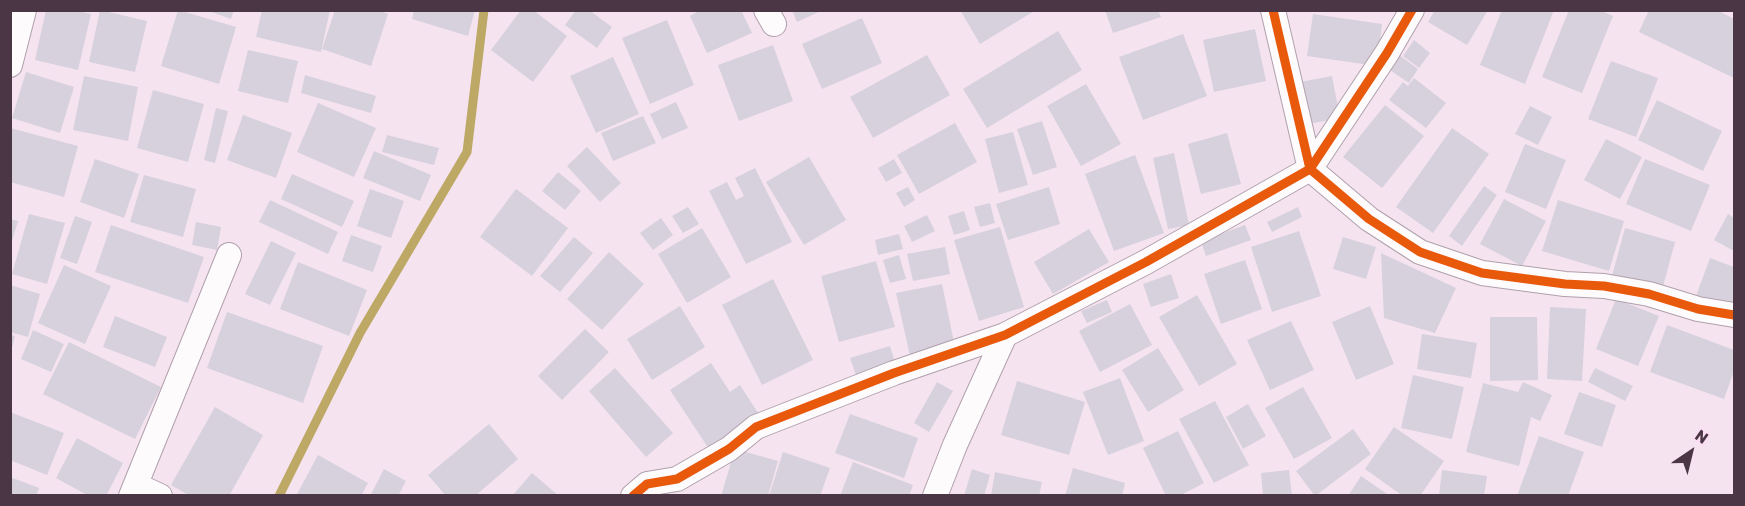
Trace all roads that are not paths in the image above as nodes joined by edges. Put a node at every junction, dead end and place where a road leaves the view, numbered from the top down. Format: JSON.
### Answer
{"nodes":[{"id":1,"x":24,"y":10,"type":"edge"},
{"id":2,"x":1273,"y":10,"type":"edge"},
{"id":3,"x":1412,"y":10,"type":"edge"},
{"id":4,"x":10,"y":65,"type":"edge"},
{"id":5,"x":1311,"y":169,"type":"junction"},
{"id":6,"x":229,"y":255,"type":"dead end"},
{"id":7,"x":1734,"y":315,"type":"edge"},
{"id":8,"x":1005,"y":335,"type":"junction"},
{"id":9,"x":134,"y":490,"type":"edge"},
{"id":10,"x":160,"y":495,"type":"edge"},
{"id":11,"x":633,"y":495,"type":"edge"},
{"id":12,"x":935,"y":495,"type":"edge"}],
"edges":[{"from":1,"to":4,"type":"street"},
{"from":2,"to":5,"type":"street"},
{"from":3,"to":5,"type":"street"},
{"from":5,"to":7,"type":"street"},
{"from":5,"to":8,"type":"street"},
{"from":6,"to":9,"type":"street"},
{"from":8,"to":11,"type":"street"},
{"from":8,"to":12,"type":"street"},
{"from":9,"to":10,"type":"street"}]}
